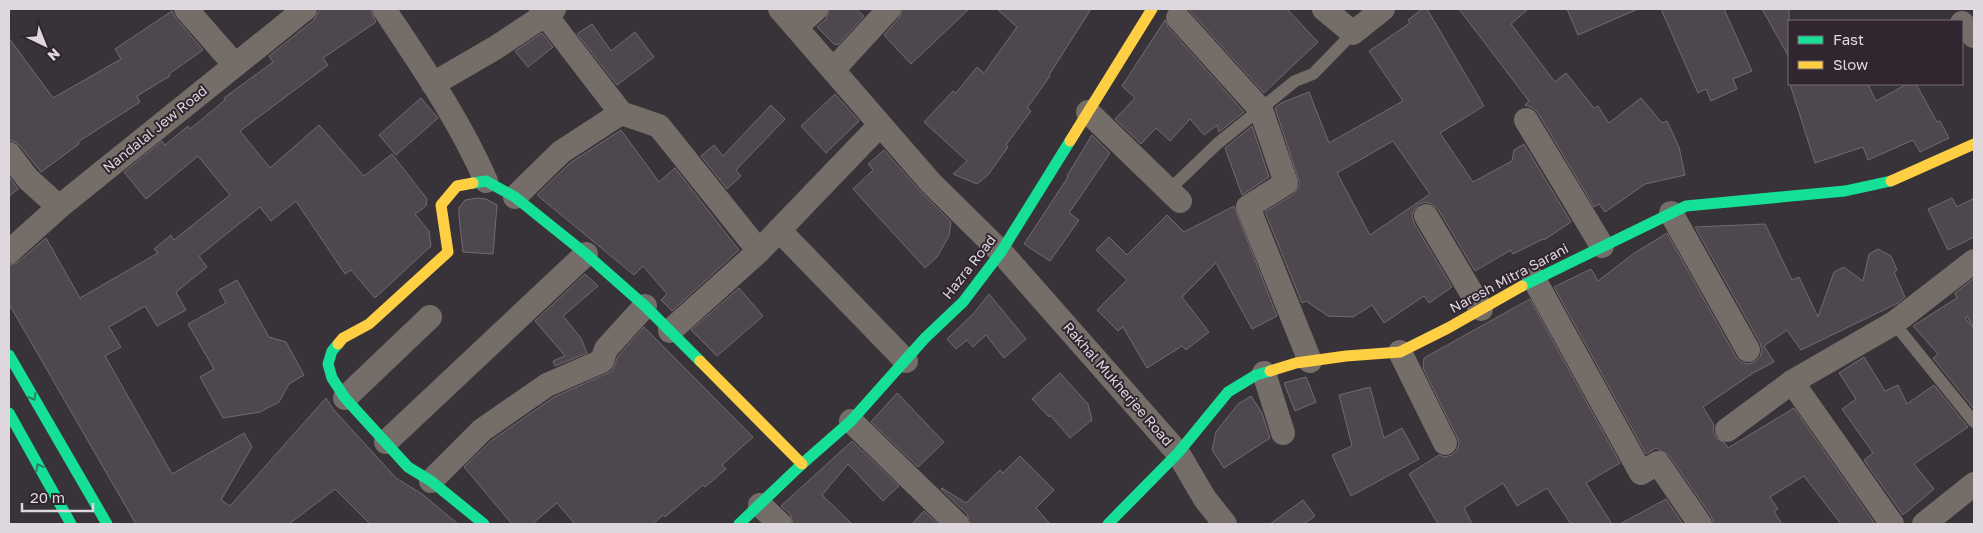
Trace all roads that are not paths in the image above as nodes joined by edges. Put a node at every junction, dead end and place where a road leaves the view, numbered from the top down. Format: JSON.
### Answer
{"nodes":[{"id":1,"x":186,"y":9,"type":"edge"},
{"id":2,"x":305,"y":9,"type":"edge"},
{"id":3,"x":384,"y":9,"type":"edge"},
{"id":4,"x":780,"y":9,"type":"edge"},
{"id":5,"x":816,"y":9,"type":"edge"},
{"id":6,"x":889,"y":9,"type":"edge"},
{"id":7,"x":1152,"y":9,"type":"edge"},
{"id":8,"x":1324,"y":9,"type":"edge"},
{"id":9,"x":1383,"y":9,"type":"edge"},
{"id":10,"x":1948,"y":9,"type":"edge"},
{"id":11,"x":547,"y":11,"type":"edge"},
{"id":12,"x":1178,"y":18,"type":"dead end"},
{"id":13,"x":1959,"y":20,"type":"edge"},
{"id":14,"x":1963,"y":24,"type":"edge"},
{"id":15,"x":796,"y":27,"type":"junction"},
{"id":16,"x":1353,"y":33,"type":"junction"},
{"id":17,"x":1974,"y":36,"type":"edge"},
{"id":18,"x":235,"y":65,"type":"junction"},
{"id":19,"x":833,"y":70,"type":"junction"},
{"id":20,"x":433,"y":84,"type":"junction"},
{"id":21,"x":1261,"y":110,"type":"junction"},
{"id":22,"x":1088,"y":112,"type":"junction"},
{"id":23,"x":621,"y":113,"type":"junction"},
{"id":24,"x":1526,"y":120,"type":"dead end"},
{"id":25,"x":880,"y":125,"type":"junction"},
{"id":26,"x":1974,"y":144,"type":"edge"},
{"id":27,"x":9,"y":154,"type":"edge"},
{"id":28,"x":486,"y":180,"type":"junction"},
{"id":29,"x":1174,"y":195,"type":"joint"},
{"id":30,"x":515,"y":197,"type":"junction"},
{"id":31,"x":59,"y":207,"type":"junction"},
{"id":32,"x":1671,"y":213,"type":"junction"},
{"id":33,"x":1426,"y":216,"type":"dead end"},
{"id":34,"x":779,"y":230,"type":"junction"},
{"id":35,"x":1602,"y":246,"type":"junction"},
{"id":36,"x":759,"y":251,"type":"junction"},
{"id":37,"x":9,"y":252,"type":"edge"},
{"id":38,"x":1001,"y":252,"type":"junction"},
{"id":39,"x":586,"y":254,"type":"junction"},
{"id":40,"x":1974,"y":260,"type":"edge"},
{"id":41,"x":1534,"y":279,"type":"junction"},
{"id":42,"x":645,"y":306,"type":"junction"},
{"id":43,"x":1481,"y":309,"type":"junction"},
{"id":44,"x":430,"y":317,"type":"dead end"},
{"id":45,"x":1894,"y":323,"type":"junction"},
{"id":46,"x":670,"y":331,"type":"junction"},
{"id":47,"x":1748,"y":350,"type":"dead end"},
{"id":48,"x":1400,"y":352,"type":"junction"},
{"id":49,"x":9,"y":355,"type":"edge"},
{"id":50,"x":906,"y":361,"type":"junction"},
{"id":51,"x":1310,"y":361,"type":"junction"},
{"id":52,"x":1264,"y":373,"type":"junction"},
{"id":53,"x":1792,"y":382,"type":"junction"},
{"id":54,"x":345,"y":398,"type":"junction"},
{"id":55,"x":9,"y":413,"type":"edge"},
{"id":56,"x":852,"y":421,"type":"junction"},
{"id":57,"x":1974,"y":422,"type":"edge"},
{"id":58,"x":1727,"y":430,"type":"dead end"},
{"id":59,"x":1283,"y":433,"type":"dead end"},
{"id":60,"x":386,"y":442,"type":"junction"},
{"id":61,"x":1445,"y":443,"type":"dead end"},
{"id":62,"x":1178,"y":454,"type":"junction"},
{"id":63,"x":802,"y":464,"type":"junction"},
{"id":64,"x":431,"y":481,"type":"junction"},
{"id":65,"x":1974,"y":484,"type":"edge"},
{"id":66,"x":760,"y":505,"type":"junction"},
{"id":67,"x":71,"y":524,"type":"edge"},
{"id":68,"x":107,"y":524,"type":"edge"},
{"id":69,"x":484,"y":524,"type":"edge"},
{"id":70,"x":739,"y":524,"type":"edge"},
{"id":71,"x":780,"y":524,"type":"edge"},
{"id":72,"x":958,"y":524,"type":"edge"},
{"id":73,"x":1108,"y":524,"type":"edge"},
{"id":74,"x":1225,"y":524,"type":"edge"},
{"id":75,"x":1700,"y":524,"type":"edge"},
{"id":76,"x":1892,"y":524,"type":"edge"},
{"id":77,"x":1924,"y":524,"type":"edge"}],
"edges":[{"from":1,"to":18,"type":"street"},
{"from":2,"to":18,"type":"street","name":"Nandalal Jew Road"},
{"from":3,"to":20,"type":"street"},
{"from":4,"to":15,"type":"street","name":"Rakhal Mukherjee Road"},
{"from":5,"to":15,"type":"street"},
{"from":6,"to":19,"type":"street"},
{"from":7,"to":22,"type":"street","name":"Hazra Road"},
{"from":8,"to":16,"type":"street"},
{"from":9,"to":16,"type":"street"},
{"from":10,"to":13,"type":"street"},
{"from":11,"to":20,"type":"street"},
{"from":11,"to":23,"type":"street"},
{"from":12,"to":21,"type":"street"},
{"from":14,"to":17,"type":"street"},
{"from":15,"to":19,"type":"street","name":"Rakhal Mukherjee Road"},
{"from":16,"to":21,"type":"lane"},
{"from":18,"to":31,"type":"street","name":"Nandalal Jew Road"},
{"from":19,"to":25,"type":"street","name":"Rakhal Mukherjee Road"},
{"from":20,"to":28,"type":"street"},
{"from":21,"to":29,"type":"lane"},
{"from":21,"to":51,"type":"street"},
{"from":22,"to":29,"type":"street"},
{"from":22,"to":38,"type":"street","name":"Hazra Road"},
{"from":23,"to":30,"type":"street"},
{"from":23,"to":36,"type":"street"},
{"from":24,"to":35,"type":"street"},
{"from":25,"to":34,"type":"street"},
{"from":25,"to":38,"type":"street","name":"Rakhal Mukherjee Road"},
{"from":26,"to":32,"type":"street","name":"Naresh Mitra Sarani"},
{"from":27,"to":31,"type":"street"},
{"from":28,"to":30,"type":"street"},
{"from":28,"to":54,"type":"street"},
{"from":30,"to":39,"type":"street"},
{"from":31,"to":37,"type":"street","name":"Nandalal Jew Road"},
{"from":32,"to":35,"type":"street","name":"Naresh Mitra Sarani"},
{"from":32,"to":47,"type":"street"},
{"from":33,"to":43,"type":"street"},
{"from":34,"to":36,"type":"street"},
{"from":34,"to":50,"type":"street"},
{"from":35,"to":41,"type":"street","name":"Naresh Mitra Sarani"},
{"from":36,"to":46,"type":"street"},
{"from":38,"to":50,"type":"street","name":"Hazra Road"},
{"from":38,"to":62,"type":"street","name":"Rakhal Mukherjee Road"},
{"from":39,"to":42,"type":"street"},
{"from":39,"to":60,"type":"street"},
{"from":40,"to":45,"type":"street"},
{"from":41,"to":43,"type":"street","name":"Naresh Mitra Sarani"},
{"from":41,"to":75,"type":"street"},
{"from":42,"to":46,"type":"street"},
{"from":42,"to":64,"type":"street"},
{"from":43,"to":48,"type":"street","name":"Naresh Mitra Sarani"},
{"from":44,"to":54,"type":"street"},
{"from":45,"to":53,"type":"street"},
{"from":45,"to":57,"type":"lane"},
{"from":46,"to":63,"type":"street"},
{"from":48,"to":51,"type":"street","name":"Naresh Mitra Sarani"},
{"from":48,"to":61,"type":"street"},
{"from":49,"to":68,"type":"street","one_way":true},
{"from":50,"to":56,"type":"street","name":"Hazra Road"},
{"from":51,"to":52,"type":"street","name":"Naresh Mitra Sarani"},
{"from":52,"to":59,"type":"street"},
{"from":52,"to":62,"type":"street","name":"Naresh Mitra Sarani"},
{"from":53,"to":58,"type":"street"},
{"from":53,"to":76,"type":"street"},
{"from":54,"to":60,"type":"street"},
{"from":67,"to":55,"type":"street","one_way":true},
{"from":56,"to":63,"type":"street","name":"Hazra Road"},
{"from":56,"to":72,"type":"street"},
{"from":60,"to":64,"type":"street"},
{"from":62,"to":73,"type":"street","name":"Naresh Mitra Sarani"},
{"from":62,"to":74,"type":"street","name":"Rakhal Mukherjee Road"},
{"from":63,"to":66,"type":"street","name":"Hazra Road"},
{"from":64,"to":69,"type":"street"},
{"from":65,"to":77,"type":"street"},
{"from":66,"to":70,"type":"street","name":"Hazra Road"},
{"from":66,"to":71,"type":"street"}]}
